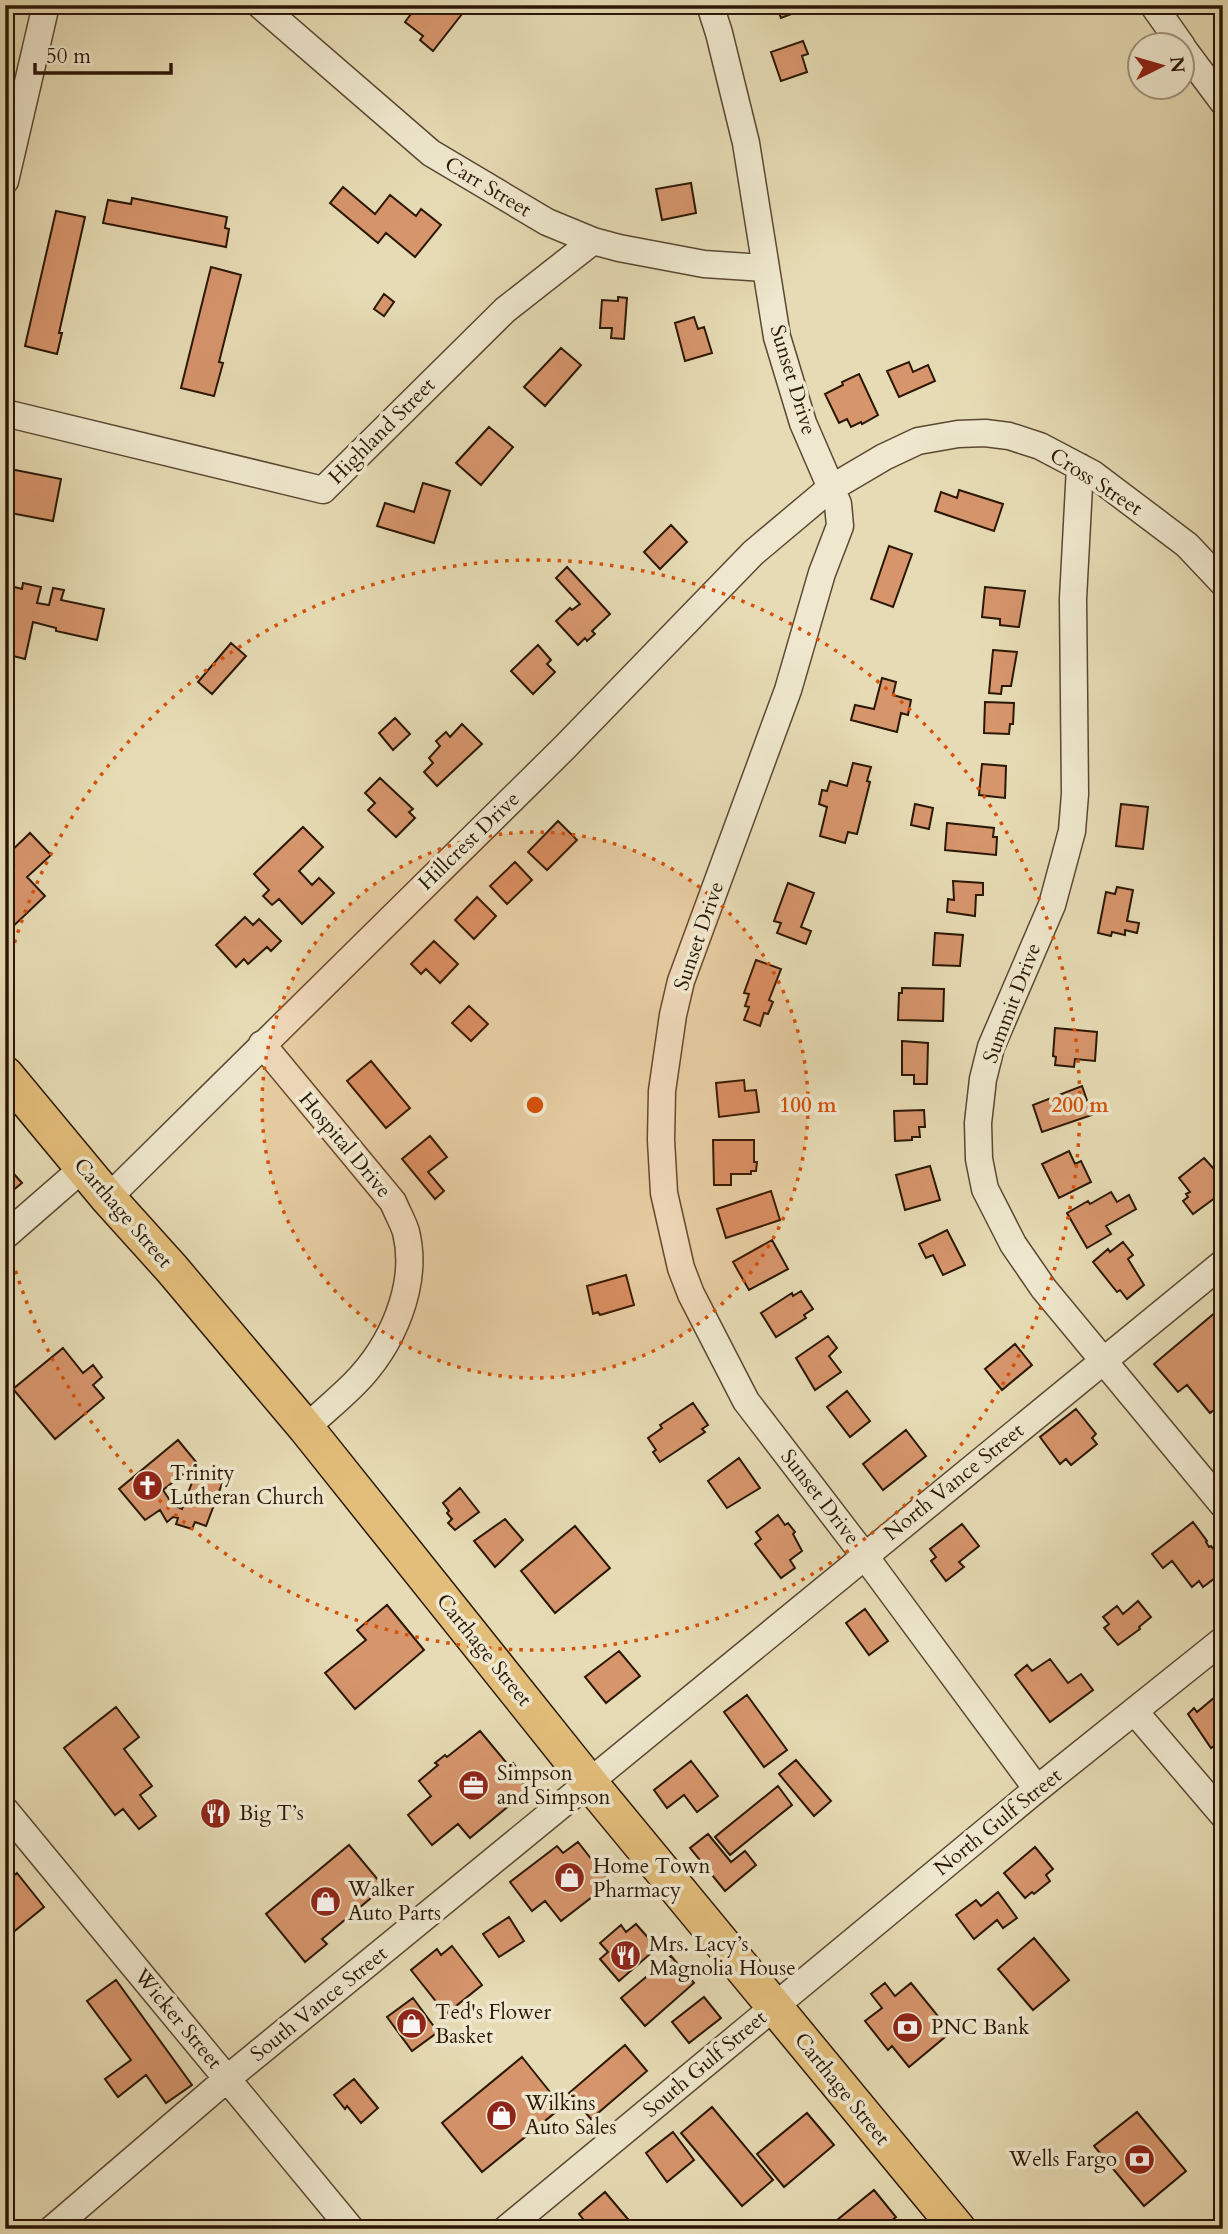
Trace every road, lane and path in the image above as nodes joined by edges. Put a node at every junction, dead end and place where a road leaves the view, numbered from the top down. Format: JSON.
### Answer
{"nodes":[{"id":1,"x":46,"y":5,"type":"edge"},
{"id":2,"x":260,"y":5,"type":"edge"},
{"id":3,"x":710,"y":5,"type":"edge"},
{"id":4,"x":1153,"y":5,"type":"edge"},
{"id":5,"x":1172,"y":32,"type":"edge"},
{"id":6,"x":1196,"y":65,"type":"edge"},
{"id":7,"x":16,"y":83,"type":"edge"},
{"id":8,"x":1223,"y":102,"type":"edge"},
{"id":9,"x":5,"y":181,"type":"edge"},
{"id":10,"x":593,"y":241,"type":"junction"},
{"id":11,"x":765,"y":268,"type":"junction"},
{"id":12,"x":5,"y":413,"type":"edge"},
{"id":13,"x":1080,"y":467,"type":"junction"},
{"id":14,"x":832,"y":487,"type":"junction"},
{"id":15,"x":1223,"y":583,"type":"edge"},
{"id":16,"x":262,"y":1044,"type":"junction"},
{"id":17,"x":5,"y":1074,"type":"edge"},
{"id":18,"x":83,"y":1168,"type":"junction"},
{"id":19,"x":108,"y":1198,"type":"junction"},
{"id":20,"x":5,"y":1236,"type":"edge"},
{"id":21,"x":1223,"y":1263,"type":"edge"},
{"id":22,"x":1102,"y":1361,"type":"junction"},
{"id":23,"x":306,"y":1428,"type":"junction"},
{"id":24,"x":1223,"y":1505,"type":"edge"},
{"id":25,"x":864,"y":1555,"type":"junction"},
{"id":26,"x":1223,"y":1640,"type":"edge"},
{"id":27,"x":1135,"y":1712,"type":"junction"},
{"id":28,"x":589,"y":1782,"type":"junction"},
{"id":29,"x":1037,"y":1789,"type":"junction"},
{"id":30,"x":5,"y":1810,"type":"edge"},
{"id":31,"x":1223,"y":1815,"type":"edge"},
{"id":32,"x":774,"y":2006,"type":"junction"},
{"id":33,"x":228,"y":2078,"type":"junction"},
{"id":34,"x":52,"y":2229,"type":"edge"},
{"id":35,"x":351,"y":2229,"type":"edge"},
{"id":36,"x":506,"y":2229,"type":"edge"},
{"id":37,"x":958,"y":2229,"type":"edge"}],
"edges":[{"from":1,"to":7,"type":"street"},
{"from":2,"to":10,"type":"street","name":"Carr Street"},
{"from":3,"to":11,"type":"street","name":"Sunset Drive"},
{"from":4,"to":5,"type":"street"},
{"from":6,"to":8,"type":"street"},
{"from":7,"to":9,"type":"street"},
{"from":10,"to":11,"type":"street","name":"Carr Street"},
{"from":10,"to":12,"type":"street","name":"Highland Street"},
{"from":11,"to":14,"type":"street","name":"Sunset Drive"},
{"from":13,"to":14,"type":"street","name":"Cross Street"},
{"from":13,"to":15,"type":"street","name":"Cross Street"},
{"from":13,"to":22,"type":"street","name":"Summit Drive"},
{"from":14,"to":16,"type":"street","name":"Hillcrest Drive"},
{"from":14,"to":25,"type":"street","name":"Sunset Drive"},
{"from":16,"to":19,"type":"street","name":"Hillcrest Drive"},
{"from":16,"to":23,"type":"street","name":"Hospital Drive"},
{"from":17,"to":18,"type":"main road","name":"Carthage Street"},
{"from":18,"to":19,"type":"main road","name":"Carthage Street"},
{"from":18,"to":20,"type":"street"},
{"from":19,"to":23,"type":"main road","name":"Carthage Street"},
{"from":21,"to":22,"type":"street","name":"North Vance Street"},
{"from":22,"to":24,"type":"street","name":"Summit Drive"},
{"from":22,"to":25,"type":"street","name":"North Vance Street"},
{"from":23,"to":28,"type":"main road","name":"Carthage Street"},
{"from":25,"to":28,"type":"street","name":"North Vance Street"},
{"from":25,"to":29,"type":"street","name":"Sunset Drive"},
{"from":26,"to":27,"type":"street","name":"North Gulf Street"},
{"from":27,"to":29,"type":"street","name":"North Gulf Street"},
{"from":27,"to":31,"type":"street"},
{"from":28,"to":32,"type":"main road","name":"Carthage Street"},
{"from":28,"to":33,"type":"street","name":"South Vance Street"},
{"from":29,"to":32,"type":"street","name":"North Gulf Street"},
{"from":30,"to":33,"type":"street","name":"Wicker Street"},
{"from":32,"to":36,"type":"street","name":"South Gulf Street"},
{"from":32,"to":37,"type":"main road","name":"Carthage Street"},
{"from":33,"to":34,"type":"street","name":"South Vance Street"},
{"from":33,"to":35,"type":"street","name":"Wicker Street"}]}
